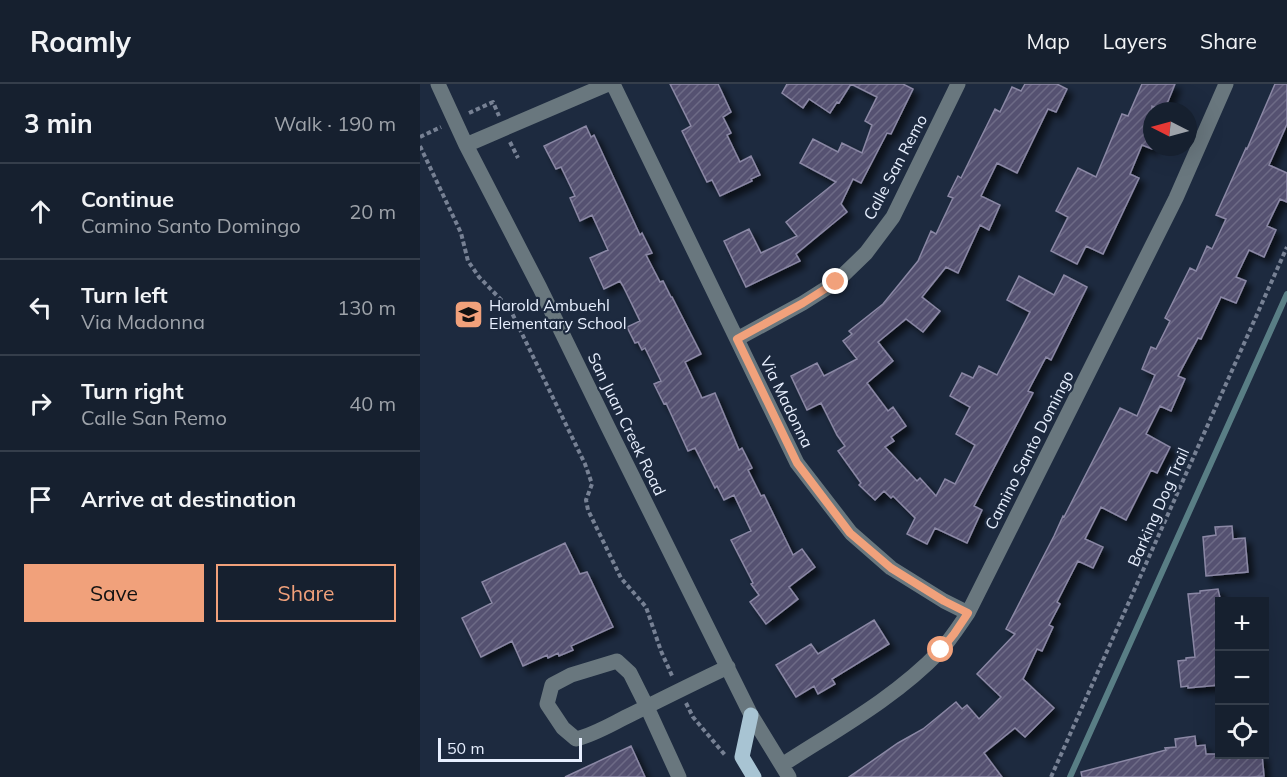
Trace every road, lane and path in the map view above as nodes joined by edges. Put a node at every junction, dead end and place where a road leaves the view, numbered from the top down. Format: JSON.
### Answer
{"nodes":[{"id":1,"x":438,"y":84,"type":"edge"},
{"id":2,"x":608,"y":84,"type":"edge"},
{"id":3,"x":613,"y":84,"type":"edge"},
{"id":4,"x":958,"y":84,"type":"edge"},
{"id":5,"x":1226,"y":84,"type":"edge"},
{"id":6,"x":466,"y":145,"type":"junction"},
{"id":7,"x":420,"y":146,"type":"edge"},
{"id":8,"x":1287,"y":247,"type":"edge"},
{"id":9,"x":737,"y":339,"type":"junction"},
{"id":10,"x":968,"y":613,"type":"junction"},
{"id":11,"x":728,"y":666,"type":"junction"},
{"id":12,"x":674,"y":680,"type":"dead end"},
{"id":13,"x":684,"y":699,"type":"dead end"},
{"id":14,"x":647,"y":707,"type":"junction"},
{"id":15,"x":751,"y":715,"type":"junction"},
{"id":16,"x":730,"y":760,"type":"dead end"},
{"id":17,"x":785,"y":771,"type":"edge"},
{"id":18,"x":678,"y":777,"type":"edge"},
{"id":19,"x":754,"y":777,"type":"edge"},
{"id":20,"x":1051,"y":777,"type":"edge"}],
"edges":[{"from":1,"to":6,"type":"street","name":"San Juan Creek Road"},
{"from":2,"to":6,"type":"street"},
{"from":3,"to":9,"type":"street","name":"Via Madonna"},
{"from":4,"to":9,"type":"street","name":"Calle San Remo"},
{"from":5,"to":10,"type":"street","name":"Camino Santo Domingo"},
{"from":6,"to":11,"type":"street","name":"San Juan Creek Road"},
{"from":7,"to":12,"type":"path"},
{"from":8,"to":20,"type":"path","name":"Barking Dog Trail"},
{"from":9,"to":10,"type":"street","name":"Via Madonna"},
{"from":10,"to":17,"type":"street","name":"Camino Santo Domingo"},
{"from":11,"to":14,"type":"street"},
{"from":11,"to":15,"type":"street","name":"San Juan Creek Road"},
{"from":13,"to":16,"type":"path"},
{"from":14,"to":14,"type":"street"},
{"from":14,"to":18,"type":"street"},
{"from":15,"to":17,"type":"street","name":"San Juan Creek Road"},
{"from":15,"to":19,"type":"main road"}]}
